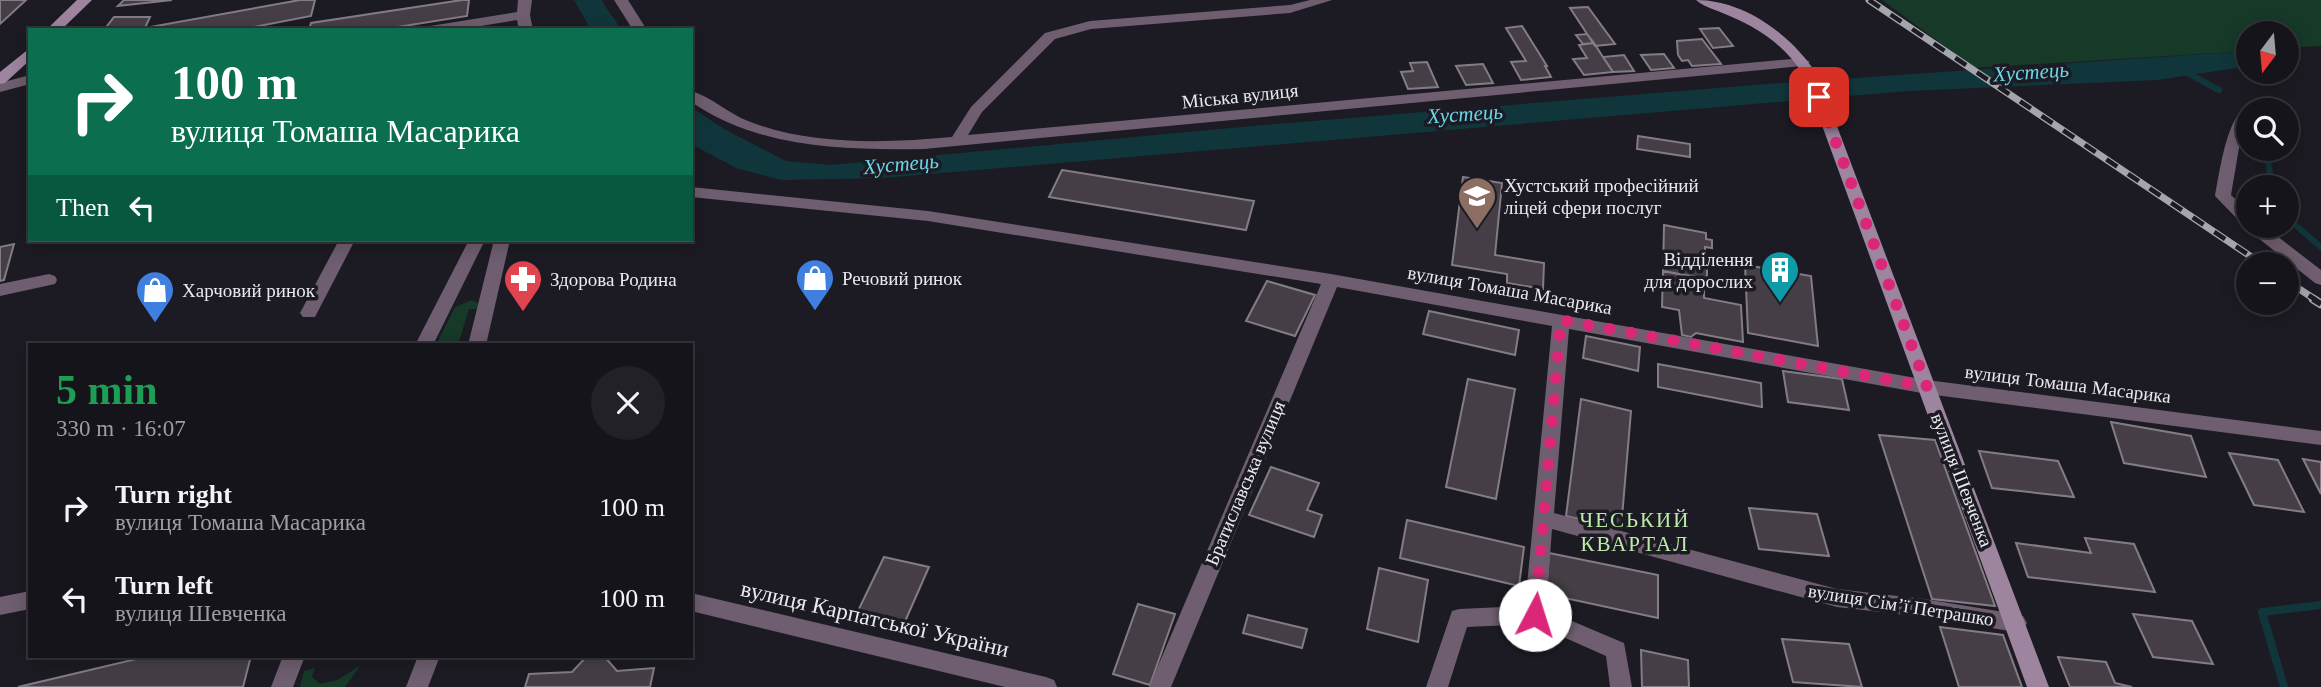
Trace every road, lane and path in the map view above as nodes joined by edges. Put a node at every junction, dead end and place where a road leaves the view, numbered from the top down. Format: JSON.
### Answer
{"nodes":[{"id":1,"x":85,"y":0,"type":"edge"},
{"id":2,"x":525,"y":0,"type":"edge"},
{"id":3,"x":621,"y":0,"type":"edge"},
{"id":4,"x":1325,"y":0,"type":"edge"},
{"id":5,"x":1703,"y":0,"type":"edge"},
{"id":6,"x":525,"y":23,"type":"edge"},
{"id":7,"x":55,"y":28,"type":"edge"},
{"id":8,"x":457,"y":28,"type":"edge"},
{"id":9,"x":639,"y":28,"type":"edge"},
{"id":10,"x":28,"y":54,"type":"edge"},
{"id":11,"x":1802,"y":62,"type":"junction"},
{"id":12,"x":0,"y":80,"type":"edge"},
{"id":13,"x":28,"y":80,"type":"edge"},
{"id":14,"x":0,"y":88,"type":"edge"},
{"id":15,"x":693,"y":96,"type":"edge"},
{"id":16,"x":2236,"y":136,"type":"edge"},
{"id":17,"x":957,"y":141,"type":"junction"},
{"id":18,"x":693,"y":192,"type":"edge"},
{"id":19,"x":2236,"y":208,"type":"edge"},
{"id":20,"x":2266,"y":238,"type":"edge"},
{"id":21,"x":346,"y":242,"type":"edge"},
{"id":22,"x":476,"y":242,"type":"edge"},
{"id":23,"x":502,"y":242,"type":"edge"},
{"id":24,"x":48,"y":279,"type":"dead end"},
{"id":25,"x":2321,"y":279,"type":"edge"},
{"id":26,"x":1331,"y":280,"type":"junction"},
{"id":27,"x":0,"y":289,"type":"edge"},
{"id":28,"x":309,"y":313,"type":"dead end"},
{"id":29,"x":1561,"y":320,"type":"junction"},
{"id":30,"x":425,"y":343,"type":"edge"},
{"id":31,"x":477,"y":343,"type":"edge"},
{"id":32,"x":1927,"y":387,"type":"junction"},
{"id":33,"x":2321,"y":438,"type":"edge"},
{"id":34,"x":1544,"y":519,"type":"junction"},
{"id":35,"x":28,"y":600,"type":"edge"},
{"id":36,"x":693,"y":602,"type":"edge"},
{"id":37,"x":0,"y":606,"type":"edge"},
{"id":38,"x":1535,"y":615,"type":"junction"},
{"id":39,"x":2016,"y":624,"type":"junction"},
{"id":40,"x":293,"y":658,"type":"edge"},
{"id":41,"x":428,"y":658,"type":"edge"},
{"id":42,"x":282,"y":687,"type":"edge"},
{"id":43,"x":417,"y":687,"type":"edge"},
{"id":44,"x":1046,"y":687,"type":"edge"},
{"id":45,"x":1160,"y":687,"type":"edge"},
{"id":46,"x":1437,"y":687,"type":"edge"},
{"id":47,"x":1621,"y":687,"type":"edge"},
{"id":48,"x":2038,"y":687,"type":"edge"}],
"edges":[{"from":1,"to":7,"type":"main road"},
{"from":2,"to":6,"type":"street"},
{"from":3,"to":9,"type":"street"},
{"from":4,"to":17,"type":"street"},
{"from":5,"to":11,"type":"main road","name":"вулиця Шевченка"},
{"from":6,"to":8,"type":"street"},
{"from":10,"to":12,"type":"main road"},
{"from":11,"to":17,"type":"street","name":"Міська вулиця"},
{"from":11,"to":32,"type":"main road","name":"вулиця Шевченка"},
{"from":13,"to":14,"type":"street"},
{"from":15,"to":17,"type":"street","name":"Міська вулиця"},
{"from":16,"to":19,"type":"street"},
{"from":18,"to":26,"type":"street","name":"вулиця Томаша Масарика"},
{"from":20,"to":25,"type":"street"},
{"from":21,"to":28,"type":"street"},
{"from":22,"to":30,"type":"street"},
{"from":23,"to":31,"type":"street"},
{"from":24,"to":27,"type":"street"},
{"from":26,"to":29,"type":"street","name":"вулиця Томаша Масарика"},
{"from":26,"to":45,"type":"street","name":"Братиславська вулиця"},
{"from":29,"to":32,"type":"street","name":"вулиця Томаша Масарика"},
{"from":29,"to":34,"type":"street"},
{"from":32,"to":33,"type":"street","name":"вулиця Томаша Масарика"},
{"from":32,"to":39,"type":"main road","name":"вулиця Шевченка"},
{"from":34,"to":38,"type":"street"},
{"from":34,"to":39,"type":"street","name":"вулиця Сімʼї Петрашко"},
{"from":35,"to":37,"type":"street"},
{"from":36,"to":44,"type":"street","name":"вулиця Карпатської України"},
{"from":38,"to":46,"type":"street"},
{"from":38,"to":47,"type":"street"},
{"from":39,"to":48,"type":"main road","name":"вулиця Шевченка"},
{"from":40,"to":42,"type":"street"},
{"from":41,"to":43,"type":"street"}]}
